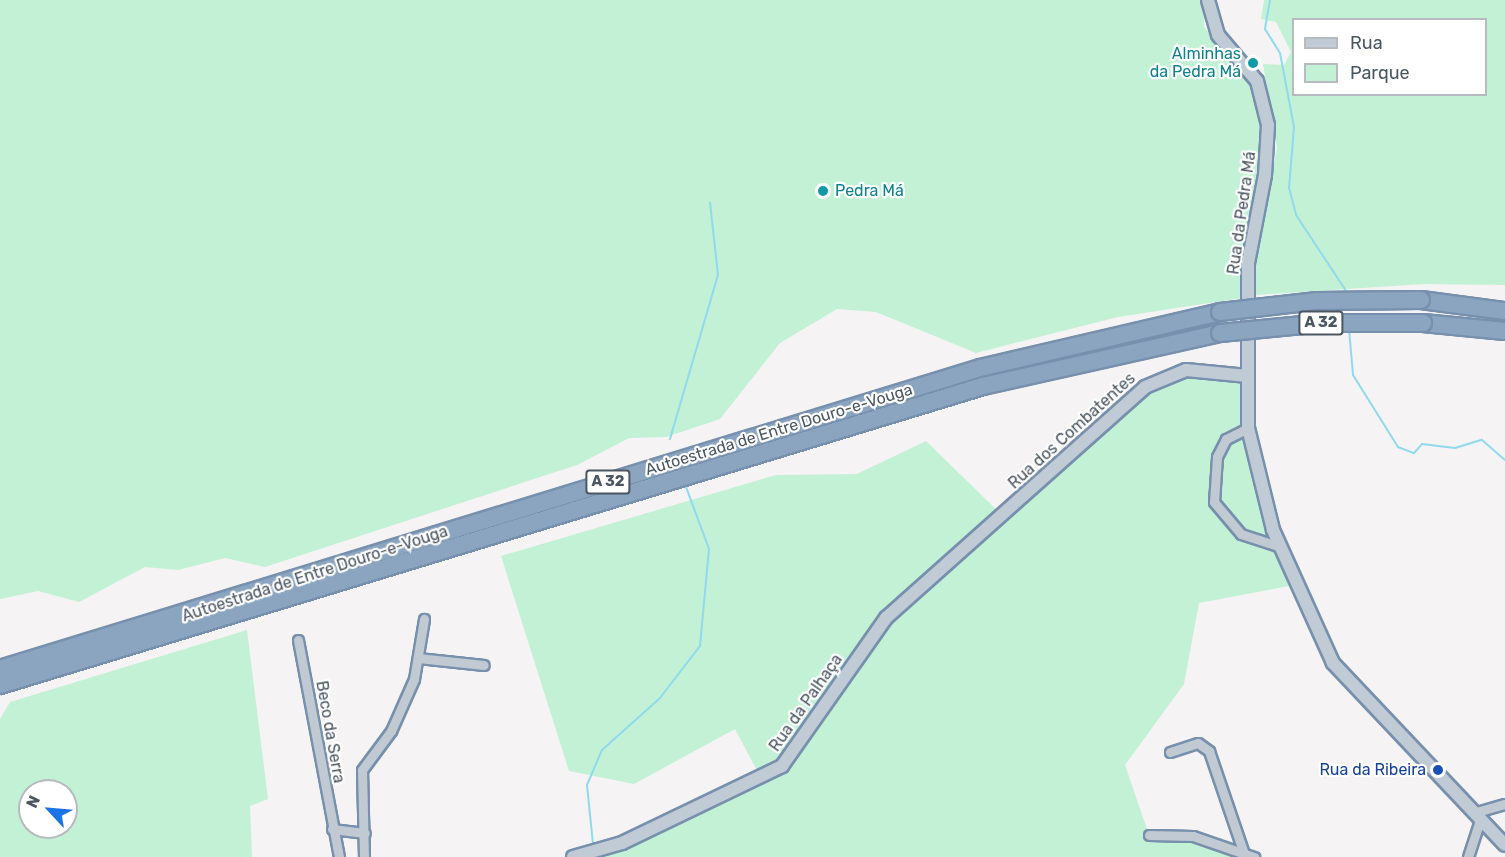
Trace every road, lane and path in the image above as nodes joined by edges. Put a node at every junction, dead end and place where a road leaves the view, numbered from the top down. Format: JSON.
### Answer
{"nodes":[{"id":1,"x":1208,"y":0,"type":"edge"},
{"id":2,"x":1505,"y":311,"type":"edge"},
{"id":3,"x":1505,"y":331,"type":"edge"},
{"id":4,"x":1248,"y":376,"type":"junction"},
{"id":5,"x":1248,"y":428,"type":"junction"},
{"id":6,"x":967,"y":547,"type":"joint"},
{"id":7,"x":1281,"y":547,"type":"junction"},
{"id":8,"x":424,"y":619,"type":"dead end"},
{"id":9,"x":298,"y":640,"type":"dead end"},
{"id":10,"x":418,"y":658,"type":"junction"},
{"id":11,"x":484,"y":665,"type":"dead end"},
{"id":12,"x":0,"y":669,"type":"edge"},
{"id":13,"x":0,"y":686,"type":"edge"},
{"id":14,"x":1170,"y":752,"type":"dead end"},
{"id":15,"x":1505,"y":804,"type":"edge"},
{"id":16,"x":1477,"y":817,"type":"junction"},
{"id":17,"x":332,"y":829,"type":"junction"},
{"id":18,"x":365,"y":833,"type":"junction"},
{"id":19,"x":1149,"y":835,"type":"dead end"},
{"id":20,"x":1505,"y":844,"type":"edge"},
{"id":21,"x":1243,"y":854,"type":"edge"},
{"id":22,"x":339,"y":857,"type":"edge"},
{"id":23,"x":364,"y":857,"type":"edge"},
{"id":24,"x":573,"y":857,"type":"edge"},
{"id":25,"x":1254,"y":857,"type":"edge"},
{"id":26,"x":1468,"y":857,"type":"edge"}],
"edges":[{"from":1,"to":4,"type":"main road","name":"Rua da Pedra Má"},
{"from":2,"to":12,"type":"highway","name":"Autoestrada de Entre Douro-e-Vouga","number":"A 32","bridge":true},
{"from":3,"to":13,"type":"highway","name":"Autoestrada de Entre Douro-e-Vouga","number":"A 32","bridge":true},
{"from":4,"to":5,"type":"main road"},
{"from":4,"to":6,"type":"main road","name":"Rua dos Combatentes"},
{"from":5,"to":7,"type":"main road"},
{"from":5,"to":7,"type":"street"},
{"from":6,"to":24,"type":"main road","name":"Rua da Palhaça"},
{"from":7,"to":16,"type":"main road"},
{"from":8,"to":10,"type":"street"},
{"from":9,"to":17,"type":"street","name":"Beco da Serra"},
{"from":10,"to":11,"type":"street"},
{"from":10,"to":18,"type":"street"},
{"from":14,"to":21,"type":"street"},
{"from":15,"to":16,"type":"street"},
{"from":16,"to":20,"type":"main road"},
{"from":16,"to":26,"type":"street"},
{"from":17,"to":18,"type":"street"},
{"from":17,"to":22,"type":"street","name":"Beco da Serra"},
{"from":18,"to":23,"type":"street"},
{"from":19,"to":21,"type":"street"},
{"from":21,"to":25,"type":"street"}]}
